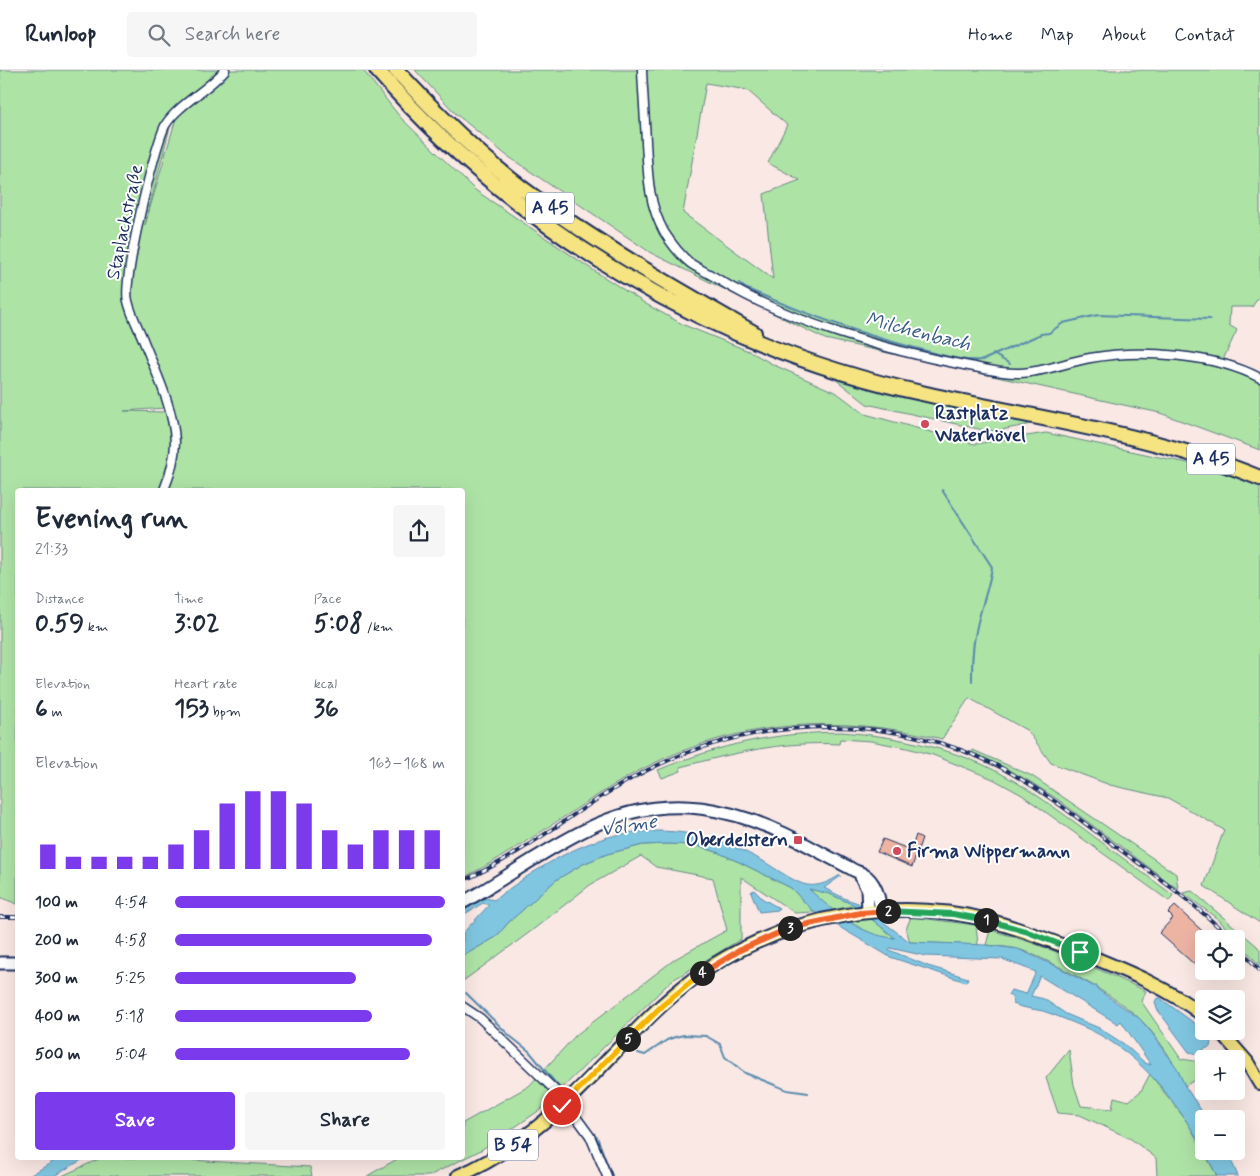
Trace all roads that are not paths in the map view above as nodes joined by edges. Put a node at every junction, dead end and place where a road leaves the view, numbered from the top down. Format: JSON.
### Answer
{"nodes":[{"id":1,"x":225,"y":70,"type":"edge"},
{"id":2,"x":377,"y":70,"type":"edge"},
{"id":3,"x":396,"y":70,"type":"edge"},
{"id":4,"x":642,"y":70,"type":"edge"},
{"id":5,"x":685,"y":300,"type":"junction"},
{"id":6,"x":707,"y":313,"type":"junction"},
{"id":7,"x":1260,"y":378,"type":"edge"},
{"id":8,"x":1260,"y":471,"type":"edge"},
{"id":9,"x":1260,"y":478,"type":"edge"},
{"id":10,"x":165,"y":488,"type":"edge"},
{"id":11,"x":465,"y":901,"type":"edge"},
{"id":12,"x":875,"y":911,"type":"junction"},
{"id":13,"x":0,"y":963,"type":"edge"},
{"id":14,"x":15,"y":963,"type":"edge"},
{"id":15,"x":465,"y":1008,"type":"edge"},
{"id":16,"x":1195,"y":1009,"type":"edge"},
{"id":17,"x":1228,"y":1040,"type":"edge"},
{"id":18,"x":1260,"y":1084,"type":"edge"},
{"id":19,"x":458,"y":1176,"type":"edge"},
{"id":20,"x":607,"y":1176,"type":"edge"}],
"edges":[{"from":1,"to":10,"type":"street","name":"Staplackstraße"},
{"from":2,"to":5,"type":"highway","number":"A 45"},
{"from":3,"to":5,"type":"highway","number":"A 45"},
{"from":4,"to":7,"type":"street"},
{"from":5,"to":6,"type":"highway","number":"A 45"},
{"from":6,"to":8,"type":"highway","number":"A 45"},
{"from":6,"to":9,"type":"highway","number":"A 45"},
{"from":11,"to":12,"type":"street"},
{"from":12,"to":16,"type":"main road","number":"B 54"},
{"from":12,"to":19,"type":"main road","number":"B 54"},
{"from":13,"to":14,"type":"street"},
{"from":15,"to":20,"type":"street"},
{"from":17,"to":18,"type":"main road"}]}
